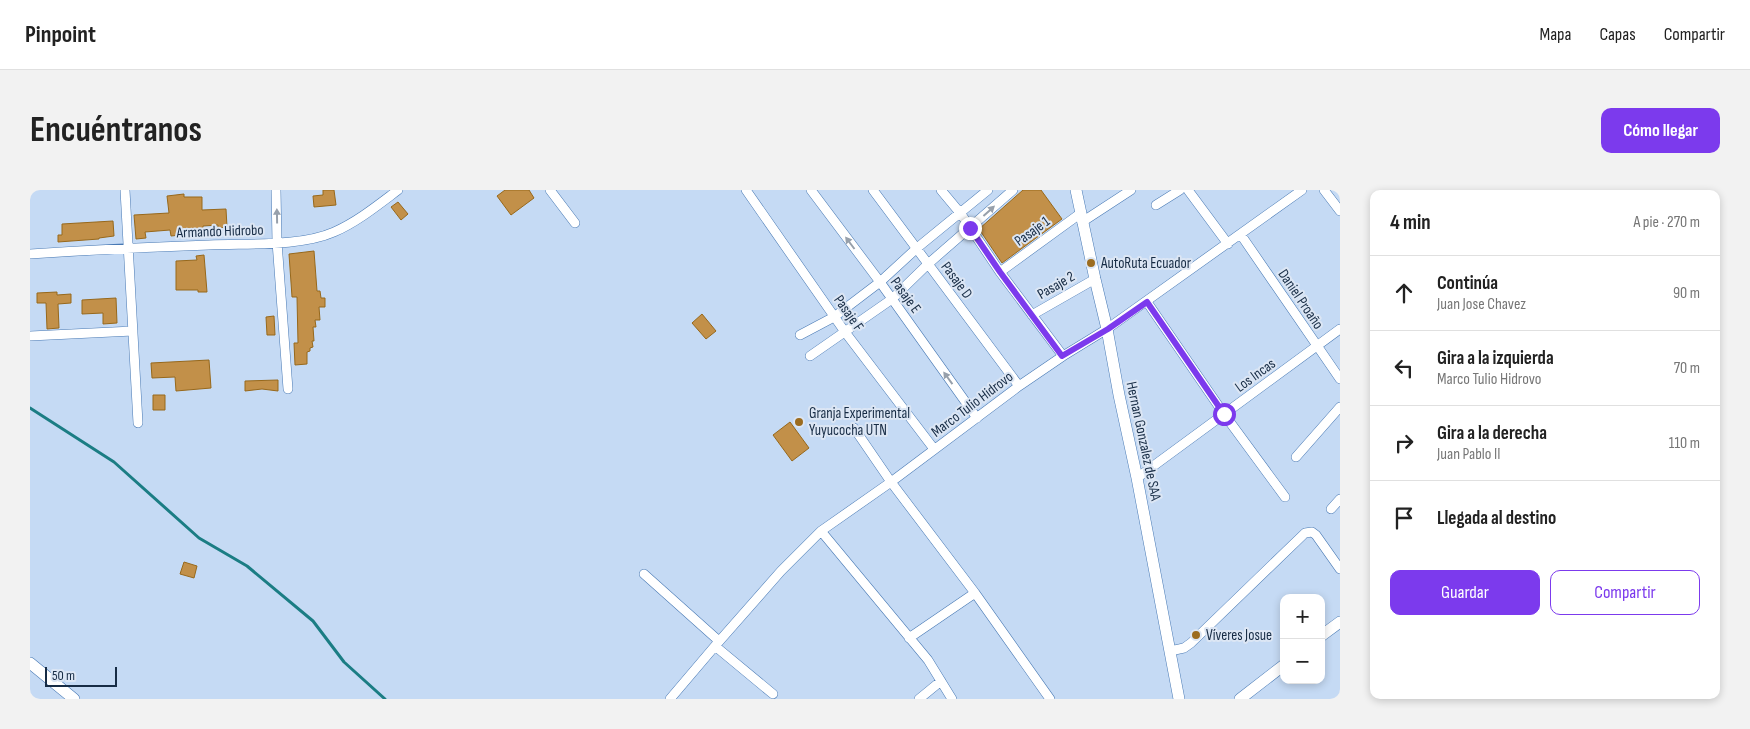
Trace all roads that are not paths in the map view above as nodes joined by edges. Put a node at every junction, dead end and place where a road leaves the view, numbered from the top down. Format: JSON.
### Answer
{"nodes":[{"id":1,"x":125,"y":190,"type":"edge"},
{"id":2,"x":276,"y":190,"type":"edge"},
{"id":3,"x":398,"y":190,"type":"edge"},
{"id":4,"x":550,"y":190,"type":"edge"},
{"id":5,"x":746,"y":190,"type":"edge"},
{"id":6,"x":811,"y":190,"type":"edge"},
{"id":7,"x":873,"y":190,"type":"edge"},
{"id":8,"x":942,"y":190,"type":"edge"},
{"id":9,"x":988,"y":190,"type":"edge"},
{"id":10,"x":1012,"y":190,"type":"edge"},
{"id":11,"x":1076,"y":190,"type":"edge"},
{"id":12,"x":1130,"y":190,"type":"edge"},
{"id":13,"x":1180,"y":190,"type":"edge"},
{"id":14,"x":1188,"y":190,"type":"edge"},
{"id":15,"x":1302,"y":190,"type":"edge"},
{"id":16,"x":1324,"y":190,"type":"edge"},
{"id":17,"x":1156,"y":205,"type":"dead end"},
{"id":18,"x":1340,"y":211,"type":"edge"},
{"id":19,"x":961,"y":214,"type":"junction"},
{"id":20,"x":1081,"y":217,"type":"junction"},
{"id":21,"x":575,"y":223,"type":"dead end"},
{"id":22,"x":970,"y":228,"type":"junction"},
{"id":23,"x":1241,"y":235,"type":"junction"},
{"id":24,"x":277,"y":242,"type":"junction"},
{"id":25,"x":1228,"y":244,"type":"junction"},
{"id":26,"x":128,"y":248,"type":"junction"},
{"id":27,"x":917,"y":248,"type":"junction"},
{"id":28,"x":30,"y":254,"type":"edge"},
{"id":29,"x":928,"y":264,"type":"junction"},
{"id":30,"x":1000,"y":272,"type":"junction"},
{"id":31,"x":1094,"y":279,"type":"junction"},
{"id":32,"x":880,"y":282,"type":"junction"},
{"id":33,"x":892,"y":299,"type":"junction"},
{"id":34,"x":1147,"y":302,"type":"junction"},
{"id":35,"x":1032,"y":315,"type":"junction"},
{"id":36,"x":834,"y":317,"type":"junction"},
{"id":37,"x":1108,"y":329,"type":"junction"},
{"id":38,"x":1340,"y":330,"type":"edge"},
{"id":39,"x":133,"y":331,"type":"junction"},
{"id":40,"x":845,"y":332,"type":"junction"},
{"id":41,"x":800,"y":334,"type":"dead end"},
{"id":42,"x":30,"y":336,"type":"edge"},
{"id":43,"x":1317,"y":346,"type":"junction"},
{"id":44,"x":810,"y":356,"type":"dead end"},
{"id":45,"x":1062,"y":356,"type":"junction"},
{"id":46,"x":1340,"y":378,"type":"edge"},
{"id":47,"x":1019,"y":386,"type":"junction"},
{"id":48,"x":288,"y":388,"type":"dead end"},
{"id":49,"x":1340,"y":407,"type":"edge"},
{"id":50,"x":1224,"y":414,"type":"junction"},
{"id":51,"x":977,"y":418,"type":"junction"},
{"id":52,"x":138,"y":423,"type":"dead end"},
{"id":53,"x":854,"y":428,"type":"dead end"},
{"id":54,"x":934,"y":449,"type":"junction"},
{"id":55,"x":1296,"y":457,"type":"dead end"},
{"id":56,"x":1137,"y":478,"type":"junction"},
{"id":57,"x":891,"y":482,"type":"junction"},
{"id":58,"x":1285,"y":497,"type":"dead end"},
{"id":59,"x":1340,"y":499,"type":"edge"},
{"id":60,"x":1330,"y":509,"type":"dead end"},
{"id":61,"x":820,"y":531,"type":"junction"},
{"id":62,"x":1340,"y":569,"type":"edge"},
{"id":63,"x":644,"y":574,"type":"dead end"},
{"id":64,"x":975,"y":593,"type":"junction"},
{"id":65,"x":1340,"y":622,"type":"edge"},
{"id":66,"x":1325,"y":633,"type":"edge"},
{"id":67,"x":909,"y":638,"type":"junction"},
{"id":68,"x":717,"y":643,"type":"junction"},
{"id":69,"x":1170,"y":651,"type":"junction"},
{"id":70,"x":30,"y":663,"type":"edge"},
{"id":71,"x":1280,"y":668,"type":"edge"},
{"id":72,"x":941,"y":681,"type":"junction"},
{"id":73,"x":773,"y":694,"type":"dead end"},
{"id":74,"x":74,"y":699,"type":"edge"},
{"id":75,"x":670,"y":699,"type":"edge"},
{"id":76,"x":919,"y":699,"type":"edge"},
{"id":77,"x":952,"y":699,"type":"edge"},
{"id":78,"x":1050,"y":699,"type":"edge"},
{"id":79,"x":1179,"y":699,"type":"edge"},
{"id":80,"x":1240,"y":699,"type":"edge"}],
"edges":[{"from":1,"to":26,"type":"street"},
{"from":24,"to":2,"type":"street","one_way":true},
{"from":3,"to":24,"type":"street","name":"Armando Hidrobo"},
{"from":4,"to":21,"type":"street"},
{"from":5,"to":36,"type":"street","name":"Pasaje F"},
{"from":32,"to":6,"type":"street","name":"Pasaje E","one_way":true},
{"from":7,"to":27,"type":"street","name":"Pasaje D"},
{"from":8,"to":19,"type":"street"},
{"from":9,"to":19,"type":"street"},
{"from":22,"to":10,"type":"street","one_way":true},
{"from":11,"to":20,"type":"street","name":"Hernan Gonzalez de SAA"},
{"from":12,"to":20,"type":"street","name":"Pasaje 1"},
{"from":13,"to":17,"type":"street"},
{"from":14,"to":25,"type":"street"},
{"from":15,"to":23,"type":"street","name":"Marco Tulio Hidrovo"},
{"from":16,"to":18,"type":"street"},
{"from":19,"to":22,"type":"street"},
{"from":19,"to":27,"type":"street"},
{"from":20,"to":30,"type":"street","name":"Pasaje 1"},
{"from":20,"to":31,"type":"street","name":"Hernan Gonzalez de SAA"},
{"from":22,"to":29,"type":"street"},
{"from":22,"to":30,"type":"street"},
{"from":23,"to":25,"type":"street","name":"Marco Tulio Hidrovo"},
{"from":23,"to":43,"type":"street","name":"Daniel Proaño"},
{"from":24,"to":26,"type":"street","name":"Armando Hidrobo"},
{"from":24,"to":48,"type":"street"},
{"from":25,"to":34,"type":"street","name":"Marco Tulio Hidrovo"},
{"from":26,"to":28,"type":"street","name":"Armando Hidrobo"},
{"from":26,"to":39,"type":"street"},
{"from":27,"to":29,"type":"street","name":"Pasaje D"},
{"from":27,"to":32,"type":"street"},
{"from":29,"to":33,"type":"street"},
{"from":29,"to":47,"type":"street","name":"Pasaje D"},
{"from":30,"to":35,"type":"street"},
{"from":31,"to":35,"type":"street","name":"Pasaje 2"},
{"from":31,"to":37,"type":"street","name":"Hernan Gonzalez de SAA"},
{"from":32,"to":33,"type":"street","name":"Pasaje E"},
{"from":32,"to":36,"type":"street"},
{"from":33,"to":40,"type":"street"},
{"from":51,"to":33,"type":"street","name":"Pasaje E","one_way":true},
{"from":34,"to":37,"type":"street","name":"Marco Tulio Hidrovo"},
{"from":34,"to":50,"type":"street"},
{"from":35,"to":45,"type":"street"},
{"from":36,"to":40,"type":"street","name":"Pasaje F"},
{"from":36,"to":41,"type":"street"},
{"from":37,"to":45,"type":"street","name":"Marco Tulio Hidrovo"},
{"from":37,"to":56,"type":"street","name":"Hernan Gonzalez de SAA"},
{"from":38,"to":43,"type":"street","name":"Los Incas"},
{"from":39,"to":42,"type":"street"},
{"from":39,"to":52,"type":"street"},
{"from":40,"to":44,"type":"street"},
{"from":40,"to":54,"type":"street","name":"Pasaje F"},
{"from":43,"to":46,"type":"street","name":"Daniel Proaño"},
{"from":43,"to":50,"type":"street","name":"Los Incas"},
{"from":45,"to":47,"type":"street","name":"Marco Tulio Hidrovo"},
{"from":47,"to":51,"type":"street","name":"Marco Tulio Hidrovo"},
{"from":49,"to":55,"type":"street"},
{"from":50,"to":56,"type":"street","name":"Los Incas"},
{"from":50,"to":58,"type":"street"},
{"from":51,"to":54,"type":"street","name":"Marco Tulio Hidrovo"},
{"from":53,"to":57,"type":"street"},
{"from":54,"to":57,"type":"street","name":"Marco Tulio Hidrovo"},
{"from":56,"to":69,"type":"street","name":"Hernan Gonzalez de SAA"},
{"from":57,"to":61,"type":"street","name":"Marco Tulio Hidrovo"},
{"from":57,"to":64,"type":"street"},
{"from":59,"to":60,"type":"street"},
{"from":61,"to":67,"type":"street"},
{"from":61,"to":68,"type":"street","name":"Marco Tulio Hidrovo"},
{"from":62,"to":69,"type":"street"},
{"from":63,"to":68,"type":"street"},
{"from":64,"to":67,"type":"street"},
{"from":64,"to":78,"type":"street"},
{"from":65,"to":66,"type":"street"},
{"from":67,"to":72,"type":"street"},
{"from":68,"to":73,"type":"street"},
{"from":68,"to":75,"type":"street","name":"Marco Tulio Hidrovo"},
{"from":69,"to":79,"type":"street","name":"Hernan Gonzalez de SAA"},
{"from":70,"to":74,"type":"street"},
{"from":71,"to":80,"type":"street"},
{"from":72,"to":76,"type":"street"},
{"from":72,"to":77,"type":"street"}]}
